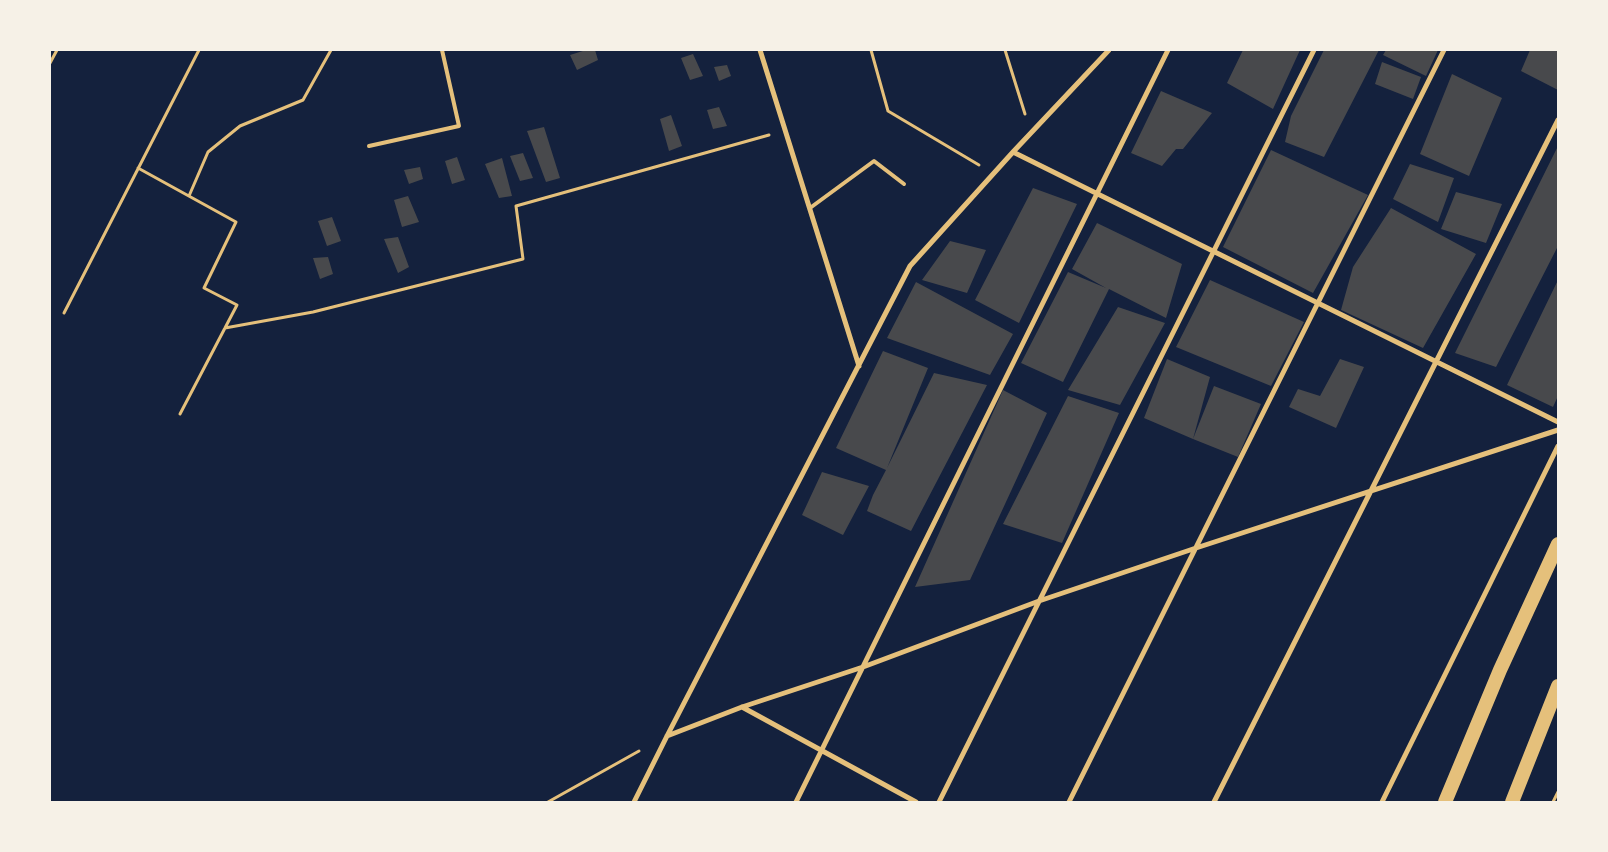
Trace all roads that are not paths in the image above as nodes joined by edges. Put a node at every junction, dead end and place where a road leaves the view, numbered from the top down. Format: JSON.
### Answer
{"nodes":[{"id":1,"x":442,"y":50,"type":"edge"},
{"id":2,"x":760,"y":50,"type":"edge"},
{"id":3,"x":1109,"y":50,"type":"edge"},
{"id":4,"x":1168,"y":50,"type":"edge"},
{"id":5,"x":1314,"y":50,"type":"edge"},
{"id":6,"x":1444,"y":50,"type":"edge"},
{"id":7,"x":1558,"y":120,"type":"edge"},
{"id":8,"x":369,"y":146,"type":"dead end"},
{"id":9,"x":1013,"y":152,"type":"junction"},
{"id":10,"x":904,"y":184,"type":"dead end"},
{"id":11,"x":1097,"y":194,"type":"junction"},
{"id":12,"x":810,"y":208,"type":"junction"},
{"id":13,"x":1213,"y":251,"type":"junction"},
{"id":14,"x":1318,"y":303,"type":"junction"},
{"id":15,"x":1436,"y":361,"type":"junction"},
{"id":16,"x":859,"y":366,"type":"junction"},
{"id":17,"x":1558,"y":422,"type":"edge"},
{"id":18,"x":1558,"y":430,"type":"edge"},
{"id":19,"x":1558,"y":446,"type":"edge"},
{"id":20,"x":1371,"y":491,"type":"junction"},
{"id":21,"x":1558,"y":544,"type":"edge"},
{"id":22,"x":1196,"y":548,"type":"junction"},
{"id":23,"x":1039,"y":601,"type":"junction"},
{"id":24,"x":863,"y":667,"type":"junction"},
{"id":25,"x":1558,"y":686,"type":"edge"},
{"id":26,"x":742,"y":707,"type":"junction"},
{"id":27,"x":667,"y":736,"type":"junction"},
{"id":28,"x":821,"y":750,"type":"junction"},
{"id":29,"x":634,"y":802,"type":"edge"},
{"id":30,"x":796,"y":802,"type":"edge"},
{"id":31,"x":916,"y":802,"type":"edge"},
{"id":32,"x":939,"y":802,"type":"edge"},
{"id":33,"x":1069,"y":802,"type":"edge"},
{"id":34,"x":1214,"y":802,"type":"edge"},
{"id":35,"x":1382,"y":802,"type":"edge"},
{"id":36,"x":1445,"y":802,"type":"edge"},
{"id":37,"x":1512,"y":802,"type":"edge"}],
"edges":[{"from":1,"to":8,"type":"lane"},
{"from":2,"to":12,"type":"street"},
{"from":3,"to":9,"type":"street"},
{"from":4,"to":11,"type":"street"},
{"from":5,"to":13,"type":"street"},
{"from":6,"to":14,"type":"street"},
{"from":7,"to":15,"type":"street"},
{"from":9,"to":11,"type":"street"},
{"from":9,"to":16,"type":"street"},
{"from":10,"to":12,"type":"lane"},
{"from":11,"to":13,"type":"street"},
{"from":11,"to":24,"type":"street"},
{"from":12,"to":16,"type":"street"},
{"from":13,"to":14,"type":"street"},
{"from":13,"to":23,"type":"street"},
{"from":14,"to":15,"type":"street"},
{"from":14,"to":22,"type":"street"},
{"from":15,"to":17,"type":"street"},
{"from":15,"to":20,"type":"street"},
{"from":16,"to":27,"type":"street"},
{"from":18,"to":20,"type":"street"},
{"from":19,"to":35,"type":"street"},
{"from":20,"to":22,"type":"street"},
{"from":20,"to":34,"type":"street"},
{"from":21,"to":36,"type":"highway"},
{"from":22,"to":23,"type":"street"},
{"from":22,"to":33,"type":"street"},
{"from":23,"to":24,"type":"street"},
{"from":23,"to":32,"type":"street"},
{"from":24,"to":26,"type":"street"},
{"from":24,"to":28,"type":"street"},
{"from":25,"to":37,"type":"highway"},
{"from":26,"to":27,"type":"street"},
{"from":26,"to":28,"type":"street"},
{"from":27,"to":29,"type":"street"},
{"from":28,"to":30,"type":"street"},
{"from":28,"to":31,"type":"street"}]}
